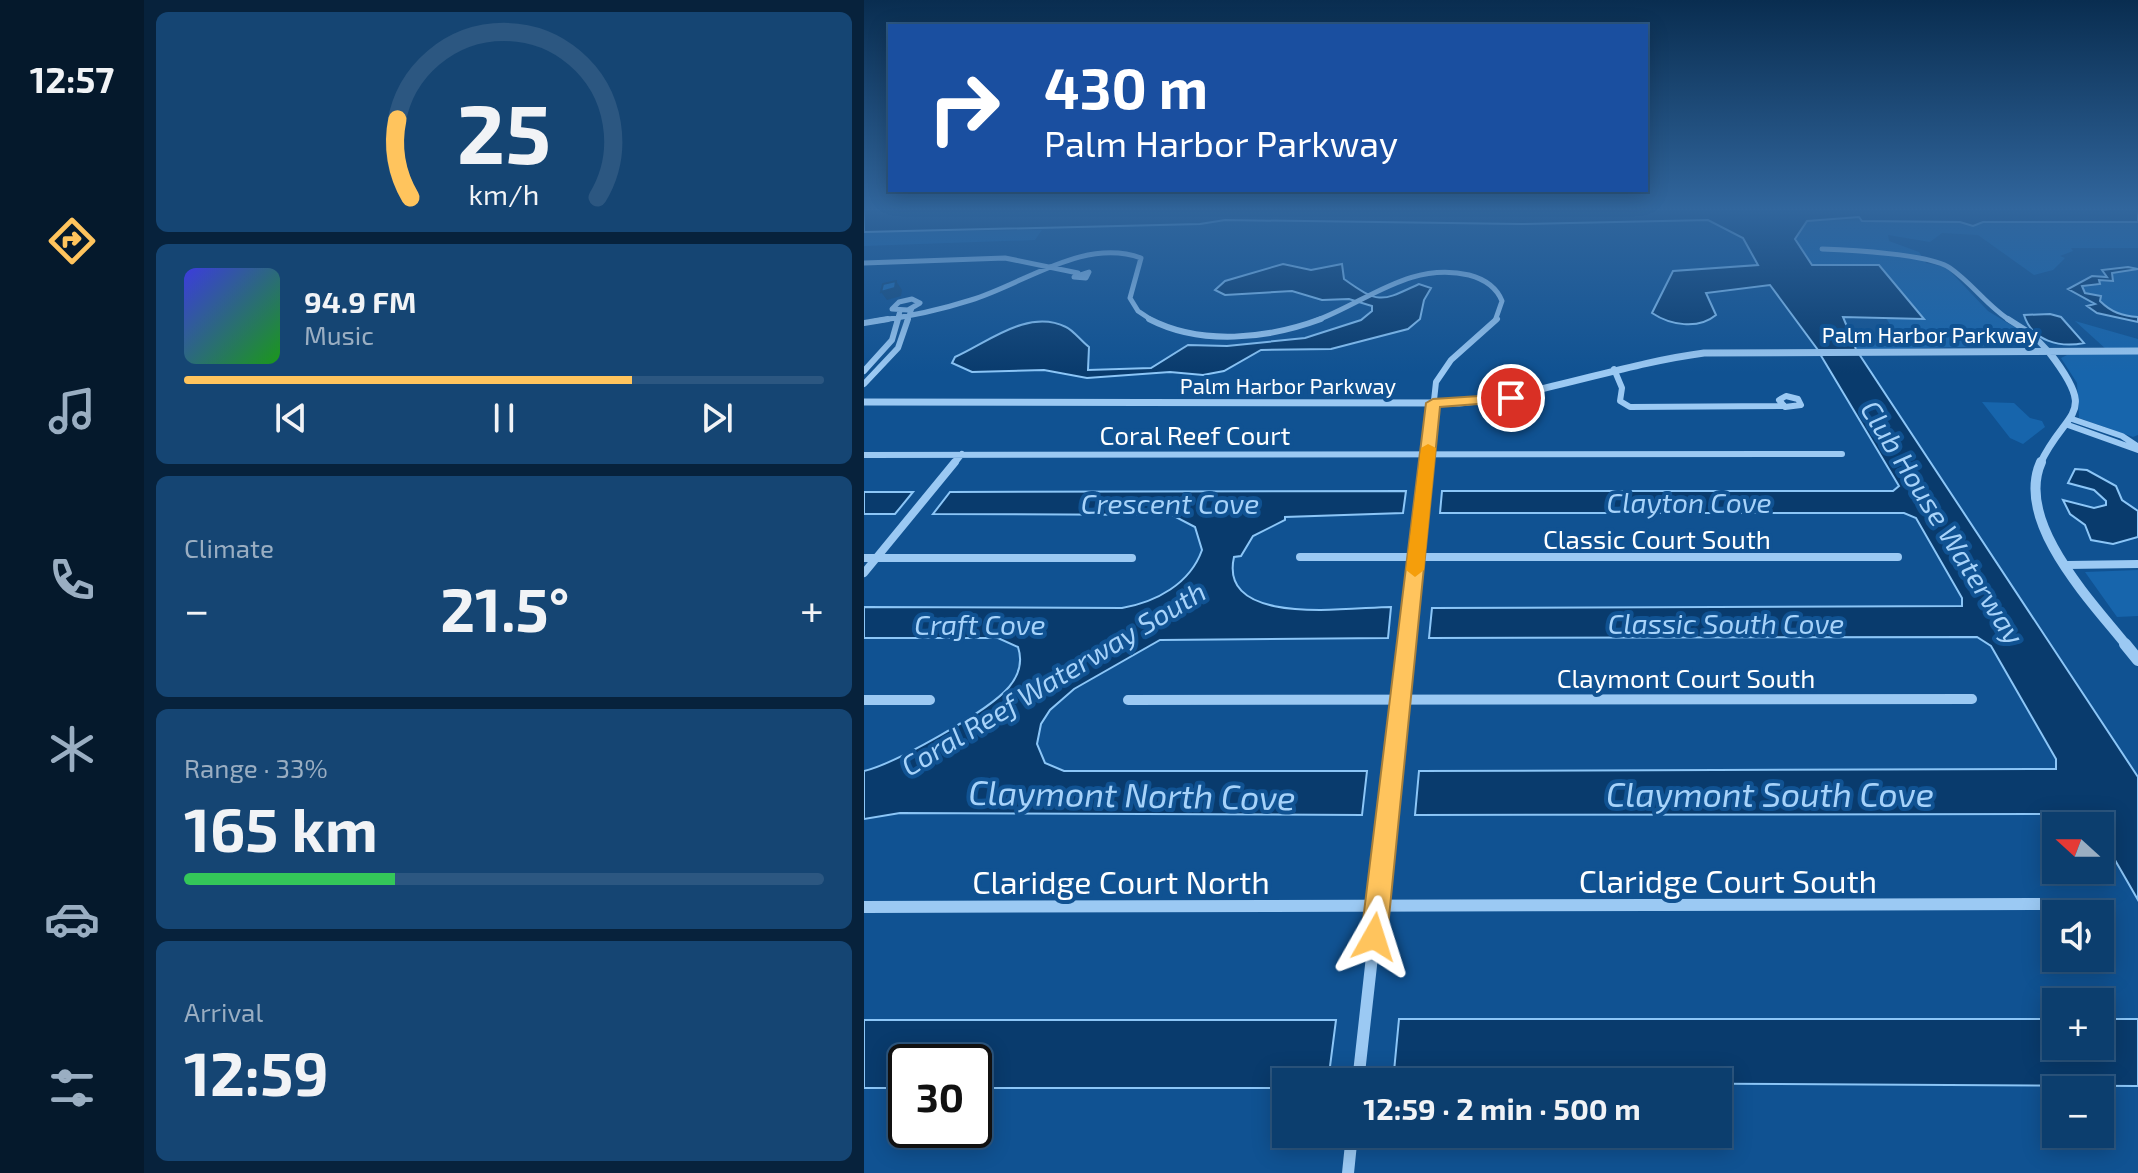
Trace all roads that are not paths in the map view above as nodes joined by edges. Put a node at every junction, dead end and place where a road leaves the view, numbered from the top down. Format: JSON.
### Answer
{"nodes":[{"id":1,"x":1035,"y":264,"type":"edge"},
{"id":2,"x":1066,"y":264,"type":"edge"},
{"id":3,"x":1140,"y":264,"type":"edge"},
{"id":4,"x":1933,"y":264,"type":"edge"},
{"id":5,"x":1056,"y":267,"type":"junction"},
{"id":6,"x":1078,"y":273,"type":"dead end"},
{"id":7,"x":911,"y":312,"type":"junction"},
{"id":8,"x":899,"y":314,"type":"junction"},
{"id":9,"x":864,"y":323,"type":"edge"},
{"id":10,"x":2138,"y":351,"type":"edge"},
{"id":11,"x":2049,"y":352,"type":"junction"},
{"id":12,"x":1614,"y":369,"type":"junction"},
{"id":13,"x":864,"y":373,"type":"edge"},
{"id":14,"x":874,"y":374,"type":"junction"},
{"id":15,"x":864,"y":384,"type":"edge"},
{"id":16,"x":864,"y":402,"type":"edge"},
{"id":17,"x":1433,"y":403,"type":"junction"},
{"id":18,"x":1784,"y":406,"type":"dead end"},
{"id":19,"x":2070,"y":422,"type":"junction"},
{"id":20,"x":2138,"y":449,"type":"edge"},
{"id":21,"x":962,"y":454,"type":"junction"},
{"id":22,"x":1428,"y":454,"type":"junction"},
{"id":23,"x":1842,"y":454,"type":"dead end"},
{"id":24,"x":864,"y":455,"type":"edge"},
{"id":25,"x":1300,"y":557,"type":"dead end"},
{"id":26,"x":1898,"y":557,"type":"dead end"},
{"id":27,"x":864,"y":558,"type":"edge"},
{"id":28,"x":877,"y":558,"type":"junction"},
{"id":29,"x":1132,"y":558,"type":"dead end"},
{"id":30,"x":1416,"y":558,"type":"junction"},
{"id":31,"x":2138,"y":564,"type":"edge"},
{"id":32,"x":2067,"y":565,"type":"junction"},
{"id":33,"x":864,"y":573,"type":"edge"},
{"id":34,"x":2138,"y":660,"type":"edge"},
{"id":35,"x":1972,"y":699,"type":"dead end"},
{"id":36,"x":864,"y":700,"type":"edge"},
{"id":37,"x":930,"y":700,"type":"dead end"},
{"id":38,"x":1128,"y":700,"type":"dead end"},
{"id":39,"x":1401,"y":700,"type":"junction"},
{"id":40,"x":2042,"y":904,"type":"edge"},
{"id":41,"x":864,"y":907,"type":"edge"},
{"id":42,"x":1377,"y":908,"type":"junction"},
{"id":43,"x":1360,"y":1068,"type":"edge"},
{"id":44,"x":1351,"y":1148,"type":"edge"},
{"id":45,"x":1348,"y":1173,"type":"edge"}],
"edges":[{"from":1,"to":5,"type":"street"},
{"from":2,"to":5,"type":"street"},
{"from":3,"to":17,"type":"street"},
{"from":4,"to":11,"type":"street"},
{"from":5,"to":6,"type":"street"},
{"from":5,"to":7,"type":"street"},
{"from":7,"to":8,"type":"street"},
{"from":7,"to":8,"type":"street"},
{"from":7,"to":14,"type":"street"},
{"from":8,"to":9,"type":"street"},
{"from":8,"to":13,"type":"street"},
{"from":10,"to":11,"type":"street","name":"Palm Harbor Parkway"},
{"from":11,"to":12,"type":"street","name":"Palm Harbor Parkway"},
{"from":11,"to":19,"type":"street"},
{"from":12,"to":17,"type":"street","name":"Palm Harbor Parkway"},
{"from":12,"to":18,"type":"street"},
{"from":13,"to":14,"type":"street"},
{"from":14,"to":15,"type":"street"},
{"from":16,"to":17,"type":"street","name":"Palm Harbor Parkway"},
{"from":17,"to":22,"type":"street"},
{"from":19,"to":20,"type":"street"},
{"from":19,"to":32,"type":"street"},
{"from":21,"to":22,"type":"street","name":"Coral Reef Court"},
{"from":21,"to":24,"type":"street","name":"Coral Reef Court"},
{"from":21,"to":28,"type":"street"},
{"from":22,"to":23,"type":"street","name":"Coral Reef Court"},
{"from":22,"to":30,"type":"street"},
{"from":25,"to":30,"type":"street","name":"Classic Court South"},
{"from":26,"to":30,"type":"street","name":"Classic Court South"},
{"from":27,"to":28,"type":"street"},
{"from":28,"to":29,"type":"street"},
{"from":28,"to":33,"type":"street"},
{"from":30,"to":39,"type":"street"},
{"from":31,"to":32,"type":"street"},
{"from":32,"to":34,"type":"street"},
{"from":35,"to":39,"type":"street","name":"Claymont Court South"},
{"from":36,"to":37,"type":"street"},
{"from":38,"to":39,"type":"street","name":"Claymont Court South"},
{"from":39,"to":42,"type":"street"},
{"from":40,"to":42,"type":"street","name":"Claridge Court South"},
{"from":41,"to":42,"type":"street","name":"Claridge Court North"},
{"from":42,"to":43,"type":"street"},
{"from":44,"to":45,"type":"street"}]}
